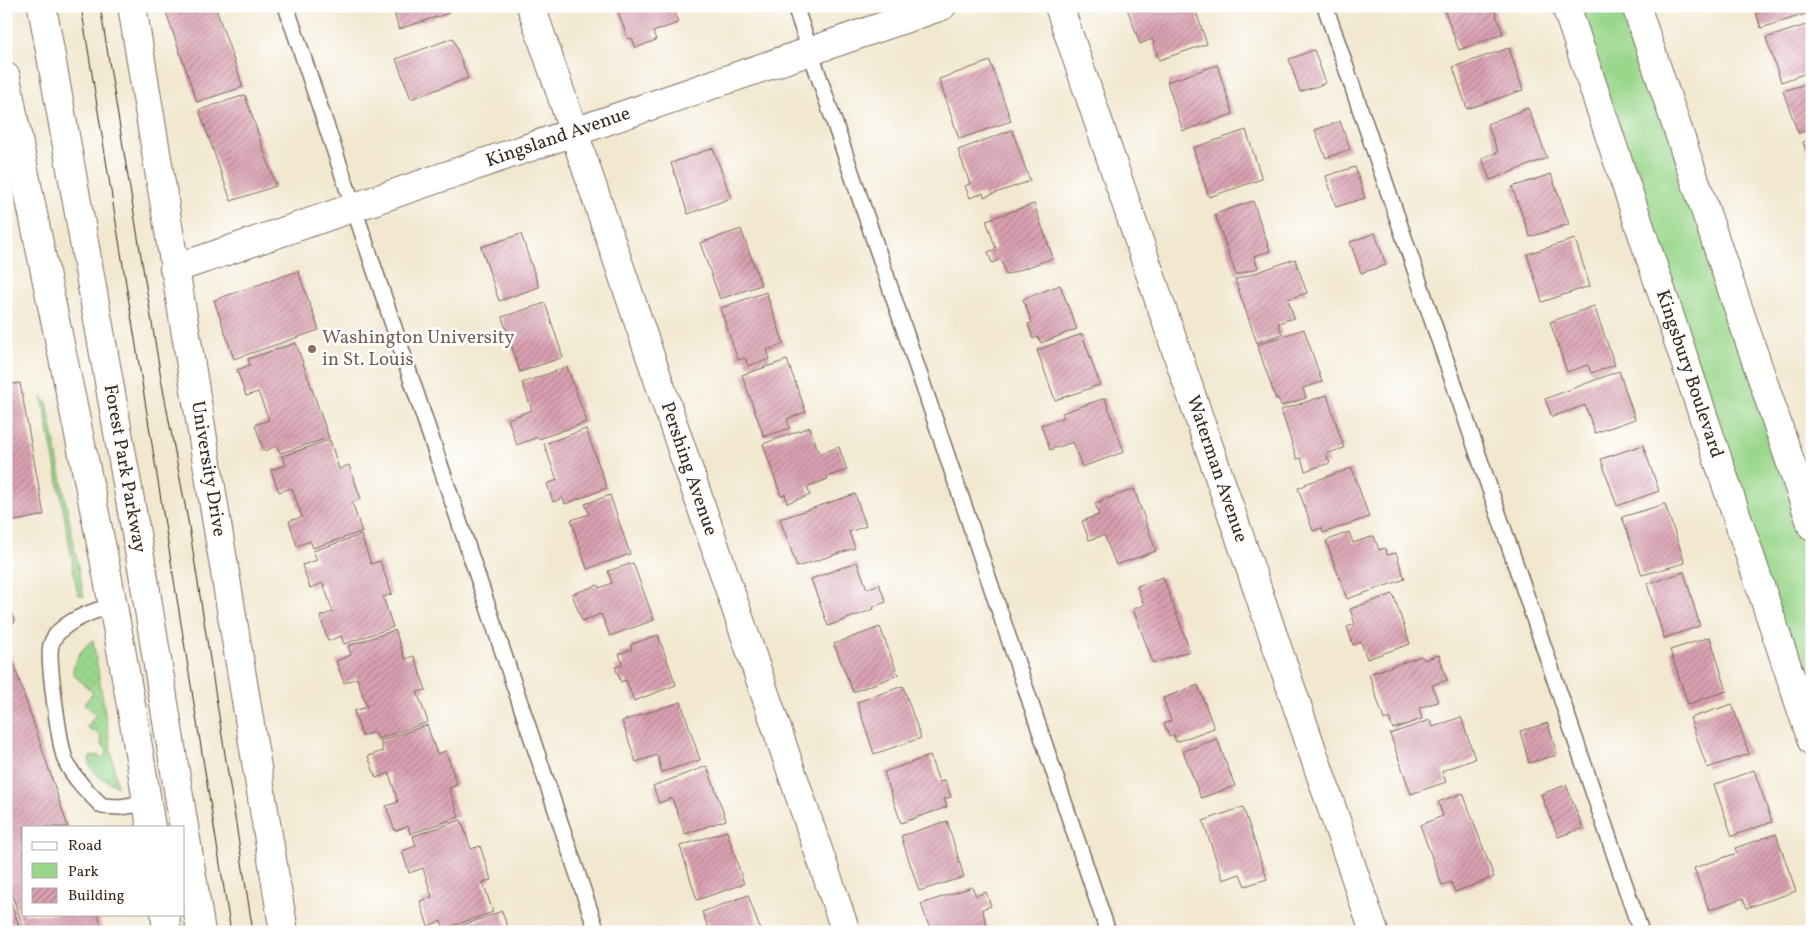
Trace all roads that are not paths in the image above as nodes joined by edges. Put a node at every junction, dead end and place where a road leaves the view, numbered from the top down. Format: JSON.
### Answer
{"nodes":[{"id":1,"x":42,"y":6,"type":"edge"},
{"id":2,"x":286,"y":6,"type":"edge"},
{"id":3,"x":531,"y":6,"type":"edge"},
{"id":4,"x":795,"y":6,"type":"edge"},
{"id":5,"x":942,"y":6,"type":"edge"},
{"id":6,"x":1059,"y":6,"type":"edge"},
{"id":7,"x":1325,"y":6,"type":"edge"},
{"id":8,"x":1566,"y":6,"type":"edge"},
{"id":9,"x":1636,"y":6,"type":"edge"},
{"id":10,"x":137,"y":8,"type":"edge"},
{"id":11,"x":810,"y":51,"type":"junction"},
{"id":12,"x":6,"y":77,"type":"edge"},
{"id":13,"x":575,"y":133,"type":"junction"},
{"id":14,"x":353,"y":208,"type":"junction"},
{"id":15,"x":174,"y":269,"type":"junction"},
{"id":16,"x":1812,"y":526,"type":"edge"},
{"id":17,"x":113,"y":606,"type":"junction"},
{"id":18,"x":1812,"y":741,"type":"edge"},
{"id":19,"x":149,"y":815,"type":"edge"},
{"id":20,"x":184,"y":826,"type":"edge"},
{"id":21,"x":185,"y":833,"type":"edge"},
{"id":22,"x":164,"y":916,"type":"edge"},
{"id":23,"x":167,"y":932,"type":"edge"},
{"id":24,"x":201,"y":932,"type":"edge"},
{"id":25,"x":284,"y":932,"type":"edge"},
{"id":26,"x":597,"y":932,"type":"edge"},
{"id":27,"x":846,"y":932,"type":"edge"},
{"id":28,"x":1108,"y":932,"type":"edge"},
{"id":29,"x":1374,"y":932,"type":"edge"},
{"id":30,"x":1641,"y":932,"type":"edge"}],
"edges":[{"from":1,"to":20,"type":"street","name":"Forest Park Parkway"},
{"from":2,"to":14,"type":"lane"},
{"from":3,"to":13,"type":"street","name":"Pershing Avenue"},
{"from":4,"to":11,"type":"lane"},
{"from":5,"to":11,"type":"street","name":"Kingsland Avenue"},
{"from":6,"to":29,"type":"street","name":"Waterman Avenue"},
{"from":7,"to":30,"type":"lane"},
{"from":8,"to":18,"type":"street","name":"Kingsbury Boulevard"},
{"from":9,"to":16,"type":"street"},
{"from":10,"to":15,"type":"street","name":"University Drive"},
{"from":11,"to":13,"type":"street","name":"Kingsland Avenue"},
{"from":11,"to":28,"type":"lane"},
{"from":12,"to":17,"type":"street","name":"Forest Park Parkway"},
{"from":13,"to":14,"type":"street","name":"Kingsland Avenue"},
{"from":13,"to":27,"type":"street","name":"Pershing Avenue"},
{"from":14,"to":15,"type":"street","name":"Kingsland Avenue"},
{"from":14,"to":26,"type":"lane"},
{"from":15,"to":25,"type":"street","name":"University Drive"},
{"from":17,"to":19,"type":"street","name":"Forest Park Parkway"},
{"from":17,"to":19,"type":"lane"},
{"from":21,"to":24,"type":"street","name":"Forest Park Parkway"},
{"from":22,"to":23,"type":"street"}]}
